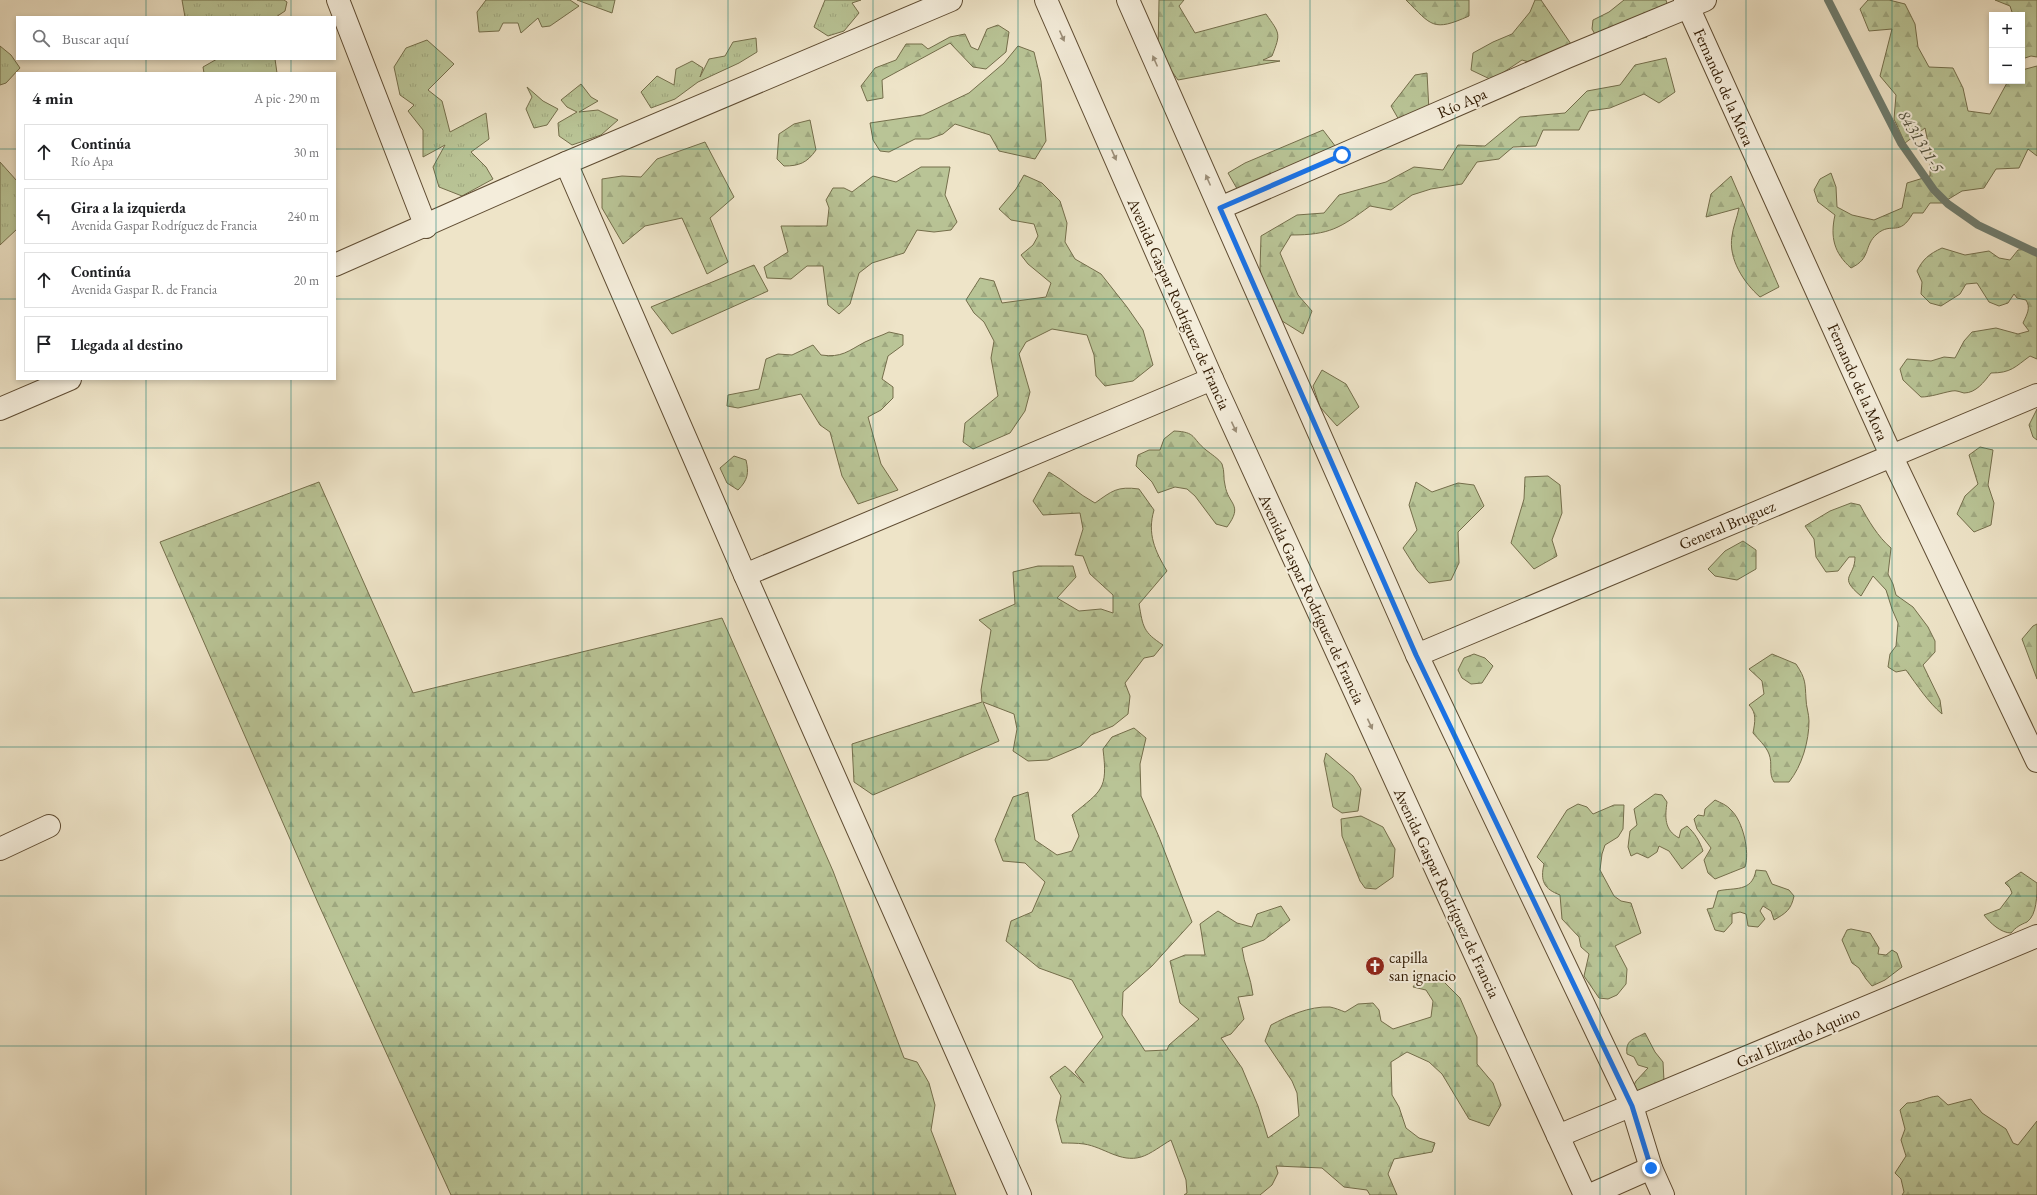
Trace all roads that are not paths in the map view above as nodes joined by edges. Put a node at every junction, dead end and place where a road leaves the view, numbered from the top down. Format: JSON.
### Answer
{"nodes":[{"id":1,"x":338,"y":0,"type":"edge"},
{"id":2,"x":951,"y":0,"type":"edge"},
{"id":3,"x":1046,"y":0,"type":"edge"},
{"id":4,"x":1128,"y":0,"type":"edge"},
{"id":5,"x":1693,"y":3,"type":"edge"},
{"id":6,"x":566,"y":163,"type":"junction"},
{"id":7,"x":1220,"y":208,"type":"junction"},
{"id":8,"x":426,"y":227,"type":"junction"},
{"id":9,"x":336,"y":266,"type":"edge"},
{"id":10,"x":1212,"y":379,"type":"junction"},
{"id":11,"x":68,"y":380,"type":"edge"},
{"id":12,"x":2037,"y":395,"type":"edge"},
{"id":13,"x":0,"y":409,"type":"edge"},
{"id":14,"x":1891,"y":455,"type":"junction"},
{"id":15,"x":745,"y":575,"type":"junction"},
{"id":16,"x":1416,"y":655,"type":"junction"},
{"id":17,"x":2037,"y":761,"type":"edge"},
{"id":18,"x":49,"y":826,"type":"dead end"},
{"id":19,"x":0,"y":849,"type":"edge"},
{"id":20,"x":2037,"y":936,"type":"edge"},
{"id":21,"x":1632,"y":1106,"type":"junction"},
{"id":22,"x":1558,"y":1136,"type":"junction"},
{"id":23,"x":1651,"y":1168,"type":"junction"},
{"id":24,"x":1020,"y":1195,"type":"edge"},
{"id":25,"x":1585,"y":1195,"type":"edge"},
{"id":26,"x":1590,"y":1195,"type":"edge"},
{"id":27,"x":1663,"y":1195,"type":"edge"}],
"edges":[{"from":1,"to":8,"type":"street"},
{"from":2,"to":6,"type":"street"},
{"from":3,"to":10,"type":"street","name":"Avenida Gaspar Rodríguez de Francia","one_way":true},
{"from":7,"to":4,"type":"street","one_way":true},
{"from":5,"to":7,"type":"street","name":"Río Apa"},
{"from":5,"to":14,"type":"street","name":"Fernando de la Mora"},
{"from":6,"to":8,"type":"street"},
{"from":6,"to":15,"type":"street"},
{"from":7,"to":16,"type":"street"},
{"from":8,"to":9,"type":"street"},
{"from":10,"to":15,"type":"street"},
{"from":10,"to":22,"type":"street","name":"Avenida Gaspar Rodríguez de Francia","one_way":true},
{"from":11,"to":13,"type":"street"},
{"from":12,"to":14,"type":"street","name":"General Bruguez"},
{"from":14,"to":16,"type":"street","name":"General Bruguez"},
{"from":14,"to":17,"type":"street","name":"Fernando de la Mora"},
{"from":15,"to":24,"type":"street"},
{"from":16,"to":21,"type":"street"},
{"from":18,"to":19,"type":"street"},
{"from":20,"to":21,"type":"street","name":"Gral Elizardo Aquino"},
{"from":21,"to":22,"type":"street","name":"Gral Elizardo Aquino"},
{"from":21,"to":23,"type":"street"},
{"from":22,"to":25,"type":"street","name":"Avenida Gaspar Rodríguez de Francia"},
{"from":23,"to":26,"type":"street"},
{"from":23,"to":27,"type":"street"}]}
